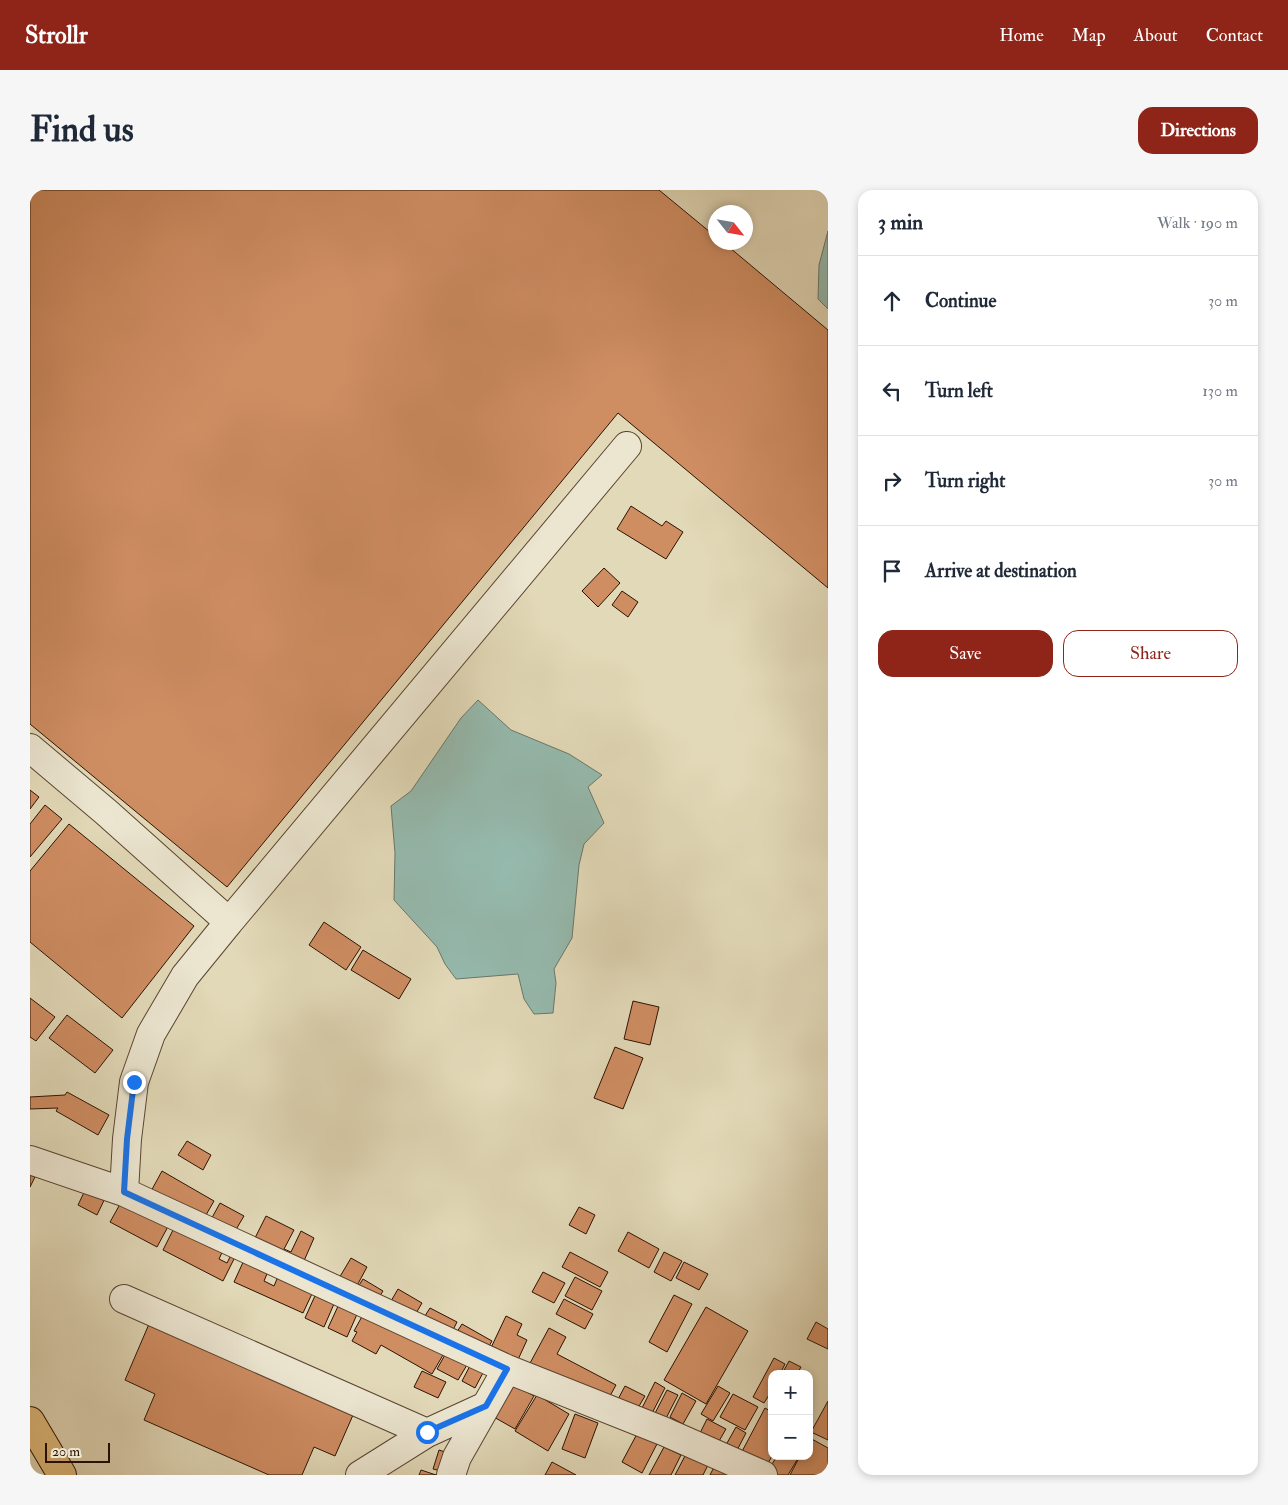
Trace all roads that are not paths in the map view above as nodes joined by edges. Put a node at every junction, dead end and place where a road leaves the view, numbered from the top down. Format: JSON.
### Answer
{"nodes":[{"id":1,"x":627,"y":446,"type":"dead end"},
{"id":2,"x":30,"y":748,"type":"edge"},
{"id":3,"x":228,"y":922,"type":"junction"},
{"id":4,"x":30,"y":1160,"type":"edge"},
{"id":5,"x":124,"y":1192,"type":"junction"},
{"id":6,"x":124,"y":1299,"type":"dead end"},
{"id":7,"x":507,"y":1369,"type":"junction"},
{"id":8,"x":486,"y":1406,"type":"junction"},
{"id":9,"x":30,"y":1421,"type":"edge"},
{"id":10,"x":427,"y":1432,"type":"junction"},
{"id":11,"x":62,"y":1475,"type":"edge"},
{"id":12,"x":360,"y":1475,"type":"edge"},
{"id":13,"x":451,"y":1475,"type":"edge"},
{"id":14,"x":763,"y":1475,"type":"edge"}],
"edges":[{"from":1,"to":3,"type":"street"},
{"from":2,"to":3,"type":"street"},
{"from":3,"to":5,"type":"street"},
{"from":4,"to":5,"type":"street"},
{"from":5,"to":7,"type":"street"},
{"from":6,"to":10,"type":"street"},
{"from":7,"to":8,"type":"street"},
{"from":7,"to":14,"type":"street"},
{"from":8,"to":10,"type":"street"},
{"from":8,"to":13,"type":"street"},
{"from":9,"to":11,"type":"main road"},
{"from":10,"to":12,"type":"street"}]}
